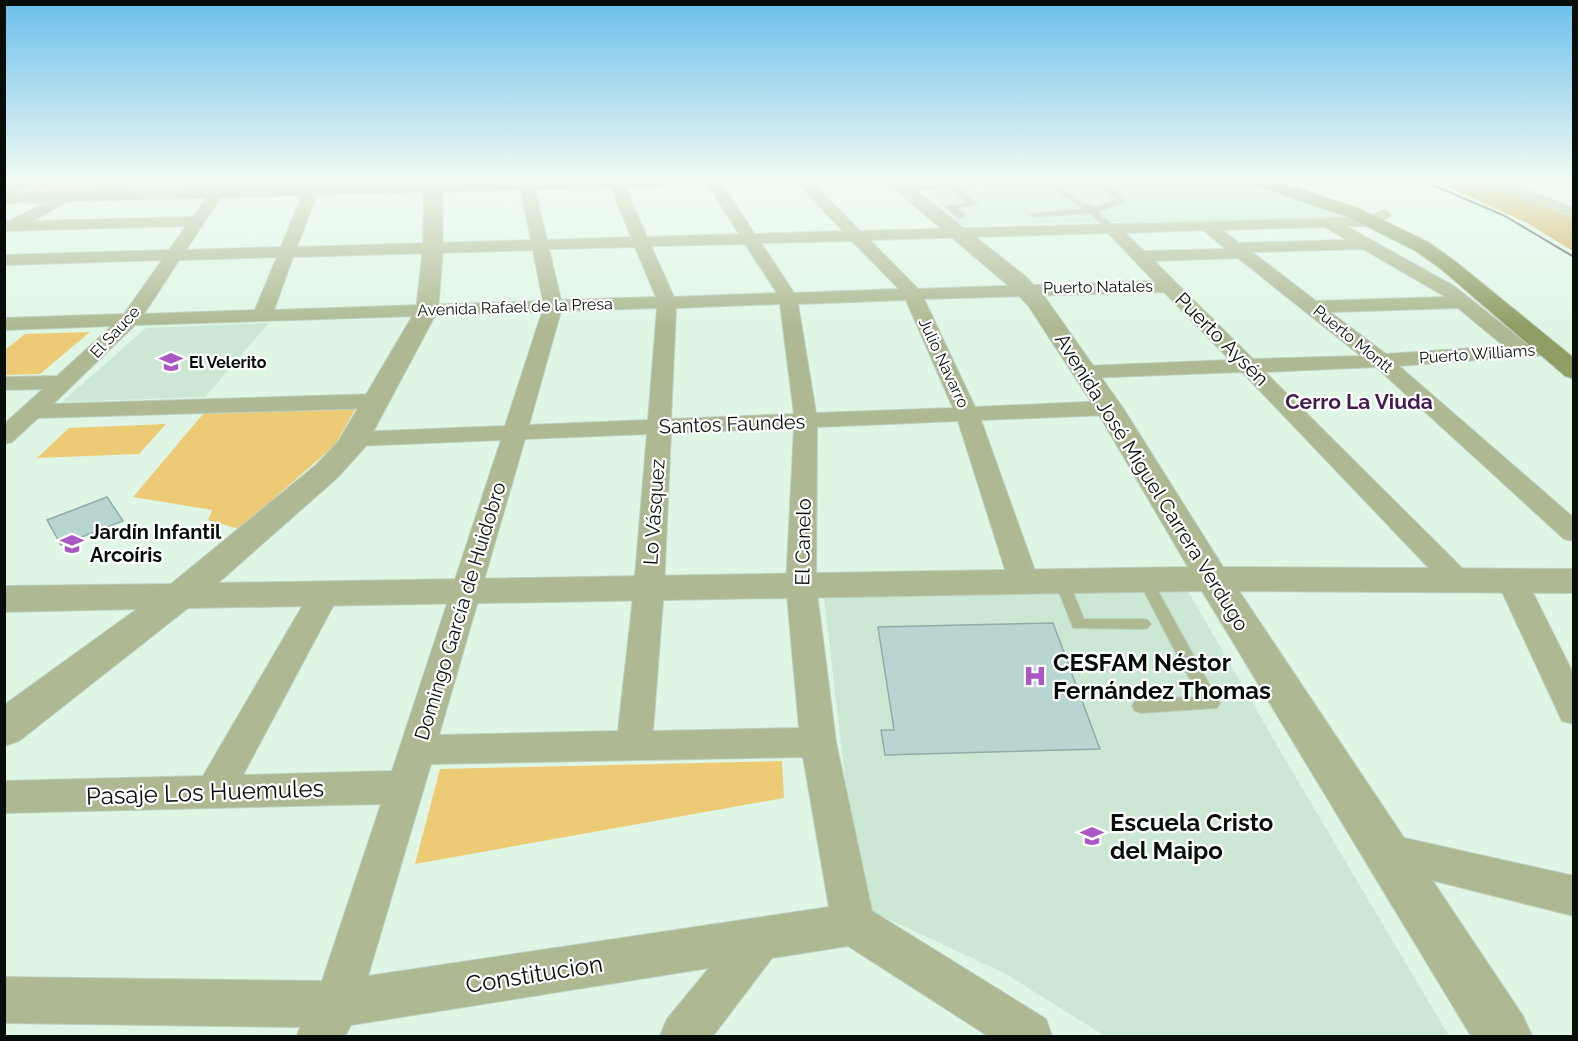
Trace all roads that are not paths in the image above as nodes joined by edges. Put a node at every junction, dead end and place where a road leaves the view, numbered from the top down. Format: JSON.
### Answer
{"nodes":[{"id":1,"x":192,"y":229,"type":"edge"},
{"id":2,"x":295,"y":229,"type":"edge"},
{"id":3,"x":433,"y":229,"type":"edge"},
{"id":4,"x":536,"y":229,"type":"edge"},
{"id":5,"x":636,"y":229,"type":"edge"},
{"id":6,"x":742,"y":229,"type":"edge"},
{"id":7,"x":849,"y":229,"type":"edge"},
{"id":8,"x":915,"y":229,"type":"edge"},
{"id":9,"x":962,"y":229,"type":"edge"},
{"id":10,"x":1113,"y":229,"type":"edge"},
{"id":11,"x":1211,"y":229,"type":"edge"},
{"id":12,"x":1338,"y":229,"type":"edge"},
{"id":13,"x":1394,"y":229,"type":"edge"},
{"id":14,"x":1402,"y":229,"type":"edge"},
{"id":15,"x":855,"y":235,"type":"junction"},
{"id":16,"x":748,"y":239,"type":"junction"},
{"id":17,"x":642,"y":242,"type":"junction"},
{"id":18,"x":1366,"y":244,"type":"junction"},
{"id":19,"x":539,"y":245,"type":"junction"},
{"id":20,"x":433,"y":248,"type":"junction"},
{"id":21,"x":1239,"y":251,"type":"junction"},
{"id":22,"x":286,"y":252,"type":"junction"},
{"id":23,"x":174,"y":255,"type":"junction"},
{"id":24,"x":1140,"y":256,"type":"junction"},
{"id":25,"x":4,"y":260,"type":"edge"},
{"id":26,"x":1169,"y":286,"type":"junction"},
{"id":27,"x":1026,"y":289,"type":"junction"},
{"id":28,"x":912,"y":293,"type":"junction"},
{"id":29,"x":788,"y":297,"type":"junction"},
{"id":30,"x":667,"y":302,"type":"junction"},
{"id":31,"x":1464,"y":302,"type":"junction"},
{"id":32,"x":553,"y":306,"type":"junction"},
{"id":33,"x":1313,"y":307,"type":"junction"},
{"id":34,"x":427,"y":310,"type":"junction"},
{"id":35,"x":262,"y":316,"type":"junction"},
{"id":36,"x":130,"y":320,"type":"junction"},
{"id":37,"x":4,"y":324,"type":"edge"},
{"id":38,"x":1574,"y":347,"type":"edge"},
{"id":39,"x":1546,"y":349,"type":"junction"},
{"id":40,"x":1523,"y":351,"type":"junction"},
{"id":41,"x":1381,"y":361,"type":"junction"},
{"id":42,"x":1248,"y":366,"type":"junction"},
{"id":43,"x":1574,"y":371,"type":"edge"},
{"id":44,"x":1085,"y":372,"type":"junction"},
{"id":45,"x":65,"y":382,"type":"junction"},
{"id":46,"x":4,"y":384,"type":"edge"},
{"id":47,"x":377,"y":401,"type":"junction"},
{"id":48,"x":1109,"y":408,"type":"junction"},
{"id":49,"x":32,"y":411,"type":"junction"},
{"id":50,"x":967,"y":414,"type":"junction"},
{"id":51,"x":806,"y":421,"type":"junction"},
{"id":52,"x":659,"y":427,"type":"junction"},
{"id":53,"x":514,"y":433,"type":"junction"},
{"id":54,"x":4,"y":437,"type":"edge"},
{"id":55,"x":356,"y":439,"type":"junction"},
{"id":56,"x":1574,"y":533,"type":"edge"},
{"id":57,"x":1213,"y":579,"type":"junction"},
{"id":58,"x":1145,"y":580,"type":"junction"},
{"id":59,"x":1457,"y":580,"type":"junction"},
{"id":60,"x":1512,"y":581,"type":"junction"},
{"id":61,"x":1574,"y":581,"type":"edge"},
{"id":62,"x":1024,"y":582,"type":"junction"},
{"id":63,"x":1062,"y":582,"type":"junction"},
{"id":64,"x":801,"y":585,"type":"junction"},
{"id":65,"x":649,"y":588,"type":"junction"},
{"id":66,"x":467,"y":591,"type":"junction"},
{"id":67,"x":325,"y":593,"type":"junction"},
{"id":68,"x":180,"y":596,"type":"junction"},
{"id":69,"x":4,"y":599,"type":"edge"},
{"id":70,"x":1143,"y":624,"type":"dead end"},
{"id":71,"x":1141,"y":706,"type":"dead end"},
{"id":72,"x":1574,"y":711,"type":"edge"},
{"id":73,"x":4,"y":729,"type":"edge"},
{"id":74,"x":818,"y":742,"type":"junction"},
{"id":75,"x":634,"y":746,"type":"junction"},
{"id":76,"x":417,"y":750,"type":"junction"},
{"id":77,"x":406,"y":787,"type":"junction"},
{"id":78,"x":214,"y":792,"type":"junction"},
{"id":79,"x":4,"y":797,"type":"edge"},
{"id":80,"x":1386,"y":852,"type":"junction"},
{"id":81,"x":1574,"y":896,"type":"edge"},
{"id":82,"x":853,"y":924,"type":"junction"},
{"id":83,"x":759,"y":940,"type":"junction"},
{"id":84,"x":10,"y":1004,"type":"edge"},
{"id":85,"x":328,"y":1020,"type":"edge"},
{"id":86,"x":1021,"y":1035,"type":"edge"},
{"id":87,"x":684,"y":1036,"type":"edge"},
{"id":88,"x":1503,"y":1036,"type":"edge"}],
"edges":[{"from":1,"to":23,"type":"street","name":"El Sauce"},
{"from":2,"to":22,"type":"street"},
{"from":3,"to":20,"type":"street"},
{"from":4,"to":19,"type":"street","name":"Domingo García de Huidobro"},
{"from":5,"to":17,"type":"street","name":"Lo Vásquez"},
{"from":6,"to":16,"type":"street","name":"El Canelo"},
{"from":7,"to":15,"type":"street","name":"Julio Navarro"},
{"from":8,"to":15,"type":"street"},
{"from":9,"to":27,"type":"street","name":"Avenida José Miguel Carrera Verdugo"},
{"from":10,"to":24,"type":"street","name":"Puerto Aysén"},
{"from":11,"to":21,"type":"street","name":"Puerto Montt"},
{"from":12,"to":18,"type":"street"},
{"from":13,"to":39,"type":"main road"},
{"from":14,"to":38,"type":"main road"},
{"from":15,"to":16,"type":"street"},
{"from":15,"to":28,"type":"street","name":"Julio Navarro"},
{"from":16,"to":17,"type":"street"},
{"from":16,"to":29,"type":"street","name":"El Canelo"},
{"from":17,"to":19,"type":"street"},
{"from":17,"to":30,"type":"street","name":"Lo Vásquez"},
{"from":18,"to":21,"type":"street","name":"Puerto Natales"},
{"from":18,"to":31,"type":"street"},
{"from":19,"to":20,"type":"street"},
{"from":19,"to":32,"type":"street","name":"Domingo García de Huidobro"},
{"from":20,"to":22,"type":"street"},
{"from":20,"to":34,"type":"street"},
{"from":21,"to":24,"type":"street","name":"Puerto Natales"},
{"from":21,"to":33,"type":"street","name":"Puerto Montt"},
{"from":22,"to":23,"type":"street"},
{"from":22,"to":35,"type":"street"},
{"from":23,"to":25,"type":"street"},
{"from":23,"to":36,"type":"street","name":"El Sauce"},
{"from":24,"to":26,"type":"street","name":"Puerto Aysén"},
{"from":26,"to":27,"type":"street","name":"Puerto Natales"},
{"from":26,"to":42,"type":"street","name":"Puerto Aysén"},
{"from":27,"to":28,"type":"street","name":"Avenida Rafael de la Presa"},
{"from":27,"to":44,"type":"street","name":"Avenida José Miguel Carrera Verdugo"},
{"from":28,"to":29,"type":"street","name":"Avenida Rafael de la Presa"},
{"from":28,"to":50,"type":"street","name":"Julio Navarro"},
{"from":29,"to":30,"type":"street","name":"Avenida Rafael de la Presa"},
{"from":29,"to":51,"type":"street","name":"El Canelo"},
{"from":30,"to":32,"type":"street","name":"Avenida Rafael de la Presa"},
{"from":30,"to":52,"type":"street","name":"Lo Vásquez"},
{"from":31,"to":33,"type":"street"},
{"from":31,"to":40,"type":"street"},
{"from":32,"to":34,"type":"street","name":"Avenida Rafael de la Presa"},
{"from":32,"to":53,"type":"street","name":"Domingo García de Huidobro"},
{"from":33,"to":41,"type":"street","name":"Puerto Montt"},
{"from":34,"to":35,"type":"street","name":"Avenida Rafael de la Presa"},
{"from":34,"to":47,"type":"street"},
{"from":35,"to":36,"type":"street","name":"Avenida Rafael de la Presa"},
{"from":36,"to":37,"type":"street","name":"Avenida Rafael de la Presa"},
{"from":36,"to":45,"type":"street","name":"El Sauce"},
{"from":39,"to":40,"type":"street","name":"Puerto Williams"},
{"from":39,"to":43,"type":"main road"},
{"from":40,"to":41,"type":"street","name":"Puerto Williams"},
{"from":41,"to":42,"type":"street","name":"Puerto Williams"},
{"from":41,"to":56,"type":"street","name":"Puerto Montt"},
{"from":42,"to":44,"type":"street","name":"Puerto Williams"},
{"from":42,"to":59,"type":"street","name":"Puerto Aysén"},
{"from":44,"to":48,"type":"street","name":"Avenida José Miguel Carrera Verdugo"},
{"from":45,"to":46,"type":"street"},
{"from":45,"to":49,"type":"street","name":"El Sauce"},
{"from":47,"to":49,"type":"street"},
{"from":47,"to":55,"type":"street"},
{"from":48,"to":50,"type":"street","name":"Santos Faundes"},
{"from":48,"to":57,"type":"street","name":"Avenida José Miguel Carrera Verdugo"},
{"from":49,"to":54,"type":"street","name":"El Sauce"},
{"from":50,"to":51,"type":"street","name":"Santos Faundes"},
{"from":50,"to":62,"type":"street","name":"Julio Navarro"},
{"from":51,"to":52,"type":"street","name":"Santos Faundes"},
{"from":51,"to":64,"type":"street","name":"El Canelo"},
{"from":52,"to":53,"type":"street","name":"Santos Faundes"},
{"from":52,"to":65,"type":"street","name":"Lo Vásquez"},
{"from":53,"to":55,"type":"street","name":"Santos Faundes"},
{"from":53,"to":66,"type":"street","name":"Domingo García de Huidobro"},
{"from":55,"to":68,"type":"street"},
{"from":57,"to":58,"type":"street"},
{"from":57,"to":59,"type":"street"},
{"from":57,"to":80,"type":"street","name":"Avenida José Miguel Carrera Verdugo"},
{"from":58,"to":63,"type":"street"},
{"from":58,"to":71,"type":"lane"},
{"from":59,"to":60,"type":"street"},
{"from":60,"to":61,"type":"street"},
{"from":60,"to":72,"type":"street"},
{"from":62,"to":63,"type":"street"},
{"from":62,"to":64,"type":"street"},
{"from":63,"to":70,"type":"lane"},
{"from":64,"to":65,"type":"street"},
{"from":64,"to":74,"type":"street","name":"El Canelo"},
{"from":65,"to":66,"type":"street"},
{"from":65,"to":75,"type":"street","name":"Lo Vásquez"},
{"from":66,"to":67,"type":"street"},
{"from":66,"to":76,"type":"street","name":"Domingo García de Huidobro"},
{"from":67,"to":68,"type":"street"},
{"from":67,"to":78,"type":"street"},
{"from":68,"to":69,"type":"street"},
{"from":68,"to":73,"type":"street"},
{"from":74,"to":75,"type":"street"},
{"from":74,"to":82,"type":"street","name":"El Canelo"},
{"from":75,"to":76,"type":"street"},
{"from":76,"to":77,"type":"street","name":"Domingo García de Huidobro"},
{"from":77,"to":78,"type":"street","name":"Pasaje Los Huemules"},
{"from":77,"to":85,"type":"street","name":"Domingo García de Huidobro"},
{"from":78,"to":79,"type":"street","name":"Pasaje Los Huemules"},
{"from":80,"to":81,"type":"street"},
{"from":80,"to":88,"type":"street","name":"Avenida José Miguel Carrera Verdugo"},
{"from":82,"to":83,"type":"street","name":"Constitucion"},
{"from":82,"to":86,"type":"street"},
{"from":83,"to":85,"type":"street","name":"Constitucion"},
{"from":83,"to":87,"type":"street"},
{"from":84,"to":85,"type":"street","name":"Constitucion"}]}
